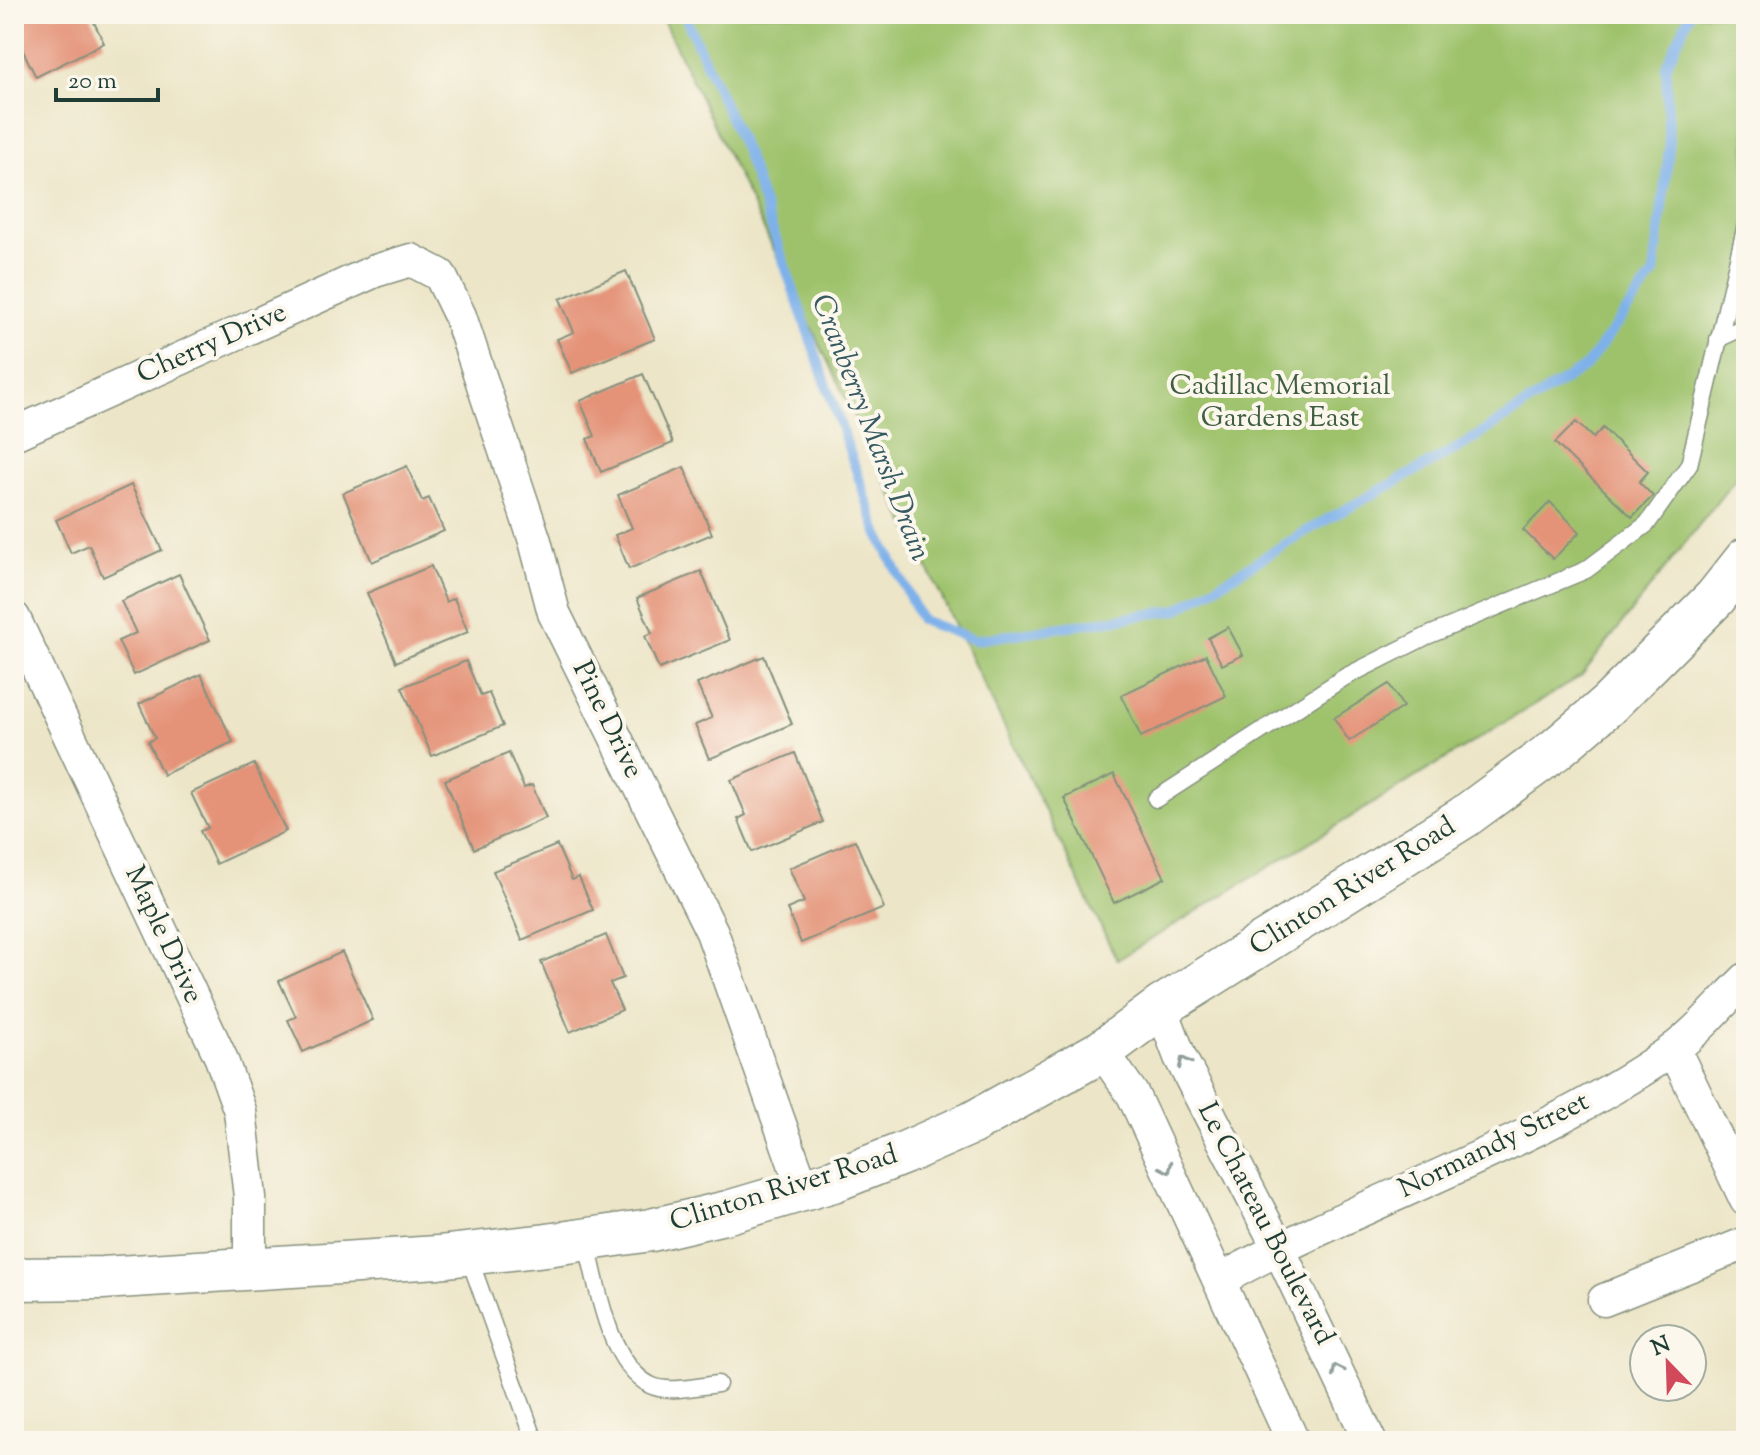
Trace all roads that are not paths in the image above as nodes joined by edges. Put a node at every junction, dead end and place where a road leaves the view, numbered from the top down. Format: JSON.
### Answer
{"nodes":[{"id":1,"x":1746,"y":225,"type":"edge"},
{"id":2,"x":411,"y":260,"type":"joint"},
{"id":3,"x":1746,"y":326,"type":"edge"},
{"id":4,"x":1718,"y":339,"type":"junction"},
{"id":5,"x":14,"y":434,"type":"edge"},
{"id":6,"x":1746,"y":559,"type":"edge"},
{"id":7,"x":14,"y":618,"type":"edge"},
{"id":8,"x":1156,"y":799,"type":"dead end"},
{"id":9,"x":1746,"y":979,"type":"edge"},
{"id":10,"x":1161,"y":1007,"type":"junction"},
{"id":11,"x":1674,"y":1049,"type":"junction"},
{"id":12,"x":1102,"y":1051,"type":"junction"},
{"id":13,"x":803,"y":1189,"type":"junction"},
{"id":14,"x":1746,"y":1200,"type":"edge"},
{"id":15,"x":586,"y":1238,"type":"junction"},
{"id":16,"x":1746,"y":1243,"type":"edge"},
{"id":17,"x":1278,"y":1247,"type":"junction"},
{"id":18,"x":467,"y":1254,"type":"junction"},
{"id":19,"x":250,"y":1268,"type":"junction"},
{"id":20,"x":14,"y":1279,"type":"edge"},
{"id":21,"x":1220,"y":1280,"type":"junction"},
{"id":22,"x":1604,"y":1300,"type":"dead end"},
{"id":23,"x":718,"y":1384,"type":"dead end"},
{"id":24,"x":535,"y":1441,"type":"edge"},
{"id":25,"x":1293,"y":1441,"type":"edge"},
{"id":26,"x":1370,"y":1441,"type":"edge"}],
"edges":[{"from":1,"to":4,"type":"lane"},
{"from":2,"to":5,"type":"street","name":"Cherry Drive"},
{"from":2,"to":13,"type":"street","name":"Pine Drive"},
{"from":3,"to":4,"type":"lane"},
{"from":4,"to":8,"type":"lane"},
{"from":6,"to":10,"type":"street","name":"Clinton River Road"},
{"from":7,"to":19,"type":"street","name":"Maple Drive"},
{"from":9,"to":11,"type":"street","name":"Normandy Street"},
{"from":10,"to":12,"type":"street","name":"Clinton River Road"},
{"from":17,"to":10,"type":"street","name":"Le Chateau Boulevard","one_way":true},
{"from":11,"to":14,"type":"street"},
{"from":11,"to":17,"type":"street","name":"Normandy Street"},
{"from":12,"to":13,"type":"street","name":"Clinton River Road"},
{"from":12,"to":21,"type":"street","one_way":true},
{"from":13,"to":15,"type":"street","name":"Clinton River Road"},
{"from":15,"to":18,"type":"street","name":"Clinton River Road"},
{"from":15,"to":23,"type":"lane"},
{"from":16,"to":22,"type":"street"},
{"from":17,"to":21,"type":"street","name":"Normandy Street"},
{"from":26,"to":17,"type":"street","name":"Le Chateau Boulevard","one_way":true},
{"from":18,"to":19,"type":"street","name":"Clinton River Road"},
{"from":18,"to":24,"type":"lane"},
{"from":19,"to":20,"type":"street","name":"Clinton River Road"},
{"from":21,"to":25,"type":"street"}]}
